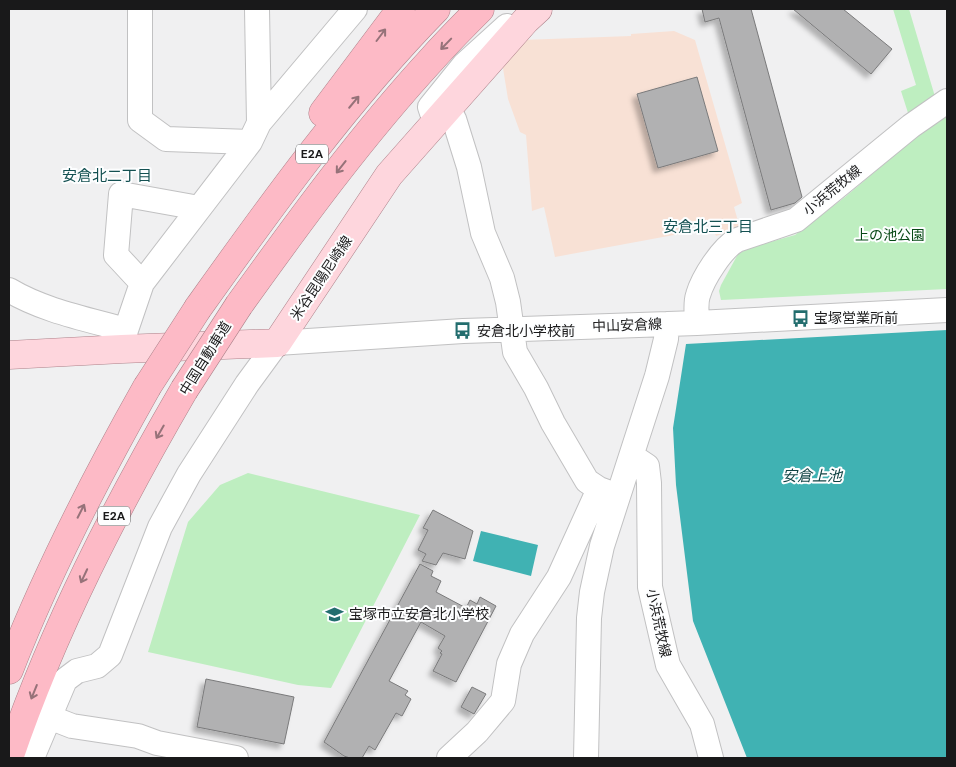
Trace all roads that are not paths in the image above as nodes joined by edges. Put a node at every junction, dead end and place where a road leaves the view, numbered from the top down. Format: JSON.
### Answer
{"nodes":[{"id":1,"x":140,"y":9,"type":"edge"},
{"id":2,"x":256,"y":9,"type":"edge"},
{"id":3,"x":355,"y":9,"type":"edge"},
{"id":4,"x":401,"y":9,"type":"edge"},
{"id":5,"x":436,"y":9,"type":"edge"},
{"id":6,"x":480,"y":9,"type":"edge"},
{"id":7,"x":532,"y":14,"type":"edge"},
{"id":8,"x":947,"y":101,"type":"edge"},
{"id":9,"x":442,"y":116,"type":"junction"},
{"id":10,"x":254,"y":132,"type":"junction"},
{"id":11,"x":200,"y":208,"type":"junction"},
{"id":12,"x":142,"y":283,"type":"junction"},
{"id":13,"x":9,"y":290,"type":"edge"},
{"id":14,"x":198,"y":308,"type":"junction"},
{"id":15,"x":947,"y":310,"type":"edge"},
{"id":16,"x":697,"y":323,"type":"junction"},
{"id":17,"x":667,"y":324,"type":"junction"},
{"id":18,"x":511,"y":330,"type":"junction"},
{"id":19,"x":124,"y":339,"type":"junction"},
{"id":20,"x":277,"y":343,"type":"junction"},
{"id":21,"x":9,"y":355,"type":"edge"},
{"id":22,"x":632,"y":456,"type":"junction"},
{"id":23,"x":609,"y":492,"type":"junction"},
{"id":24,"x":9,"y":670,"type":"edge"},
{"id":25,"x":49,"y":718,"type":"junction"},
{"id":26,"x":9,"y":758,"type":"edge"},
{"id":27,"x":32,"y":758,"type":"edge"},
{"id":28,"x":236,"y":758,"type":"edge"},
{"id":29,"x":449,"y":758,"type":"edge"},
{"id":30,"x":586,"y":758,"type":"edge"},
{"id":31,"x":711,"y":758,"type":"edge"}],
"edges":[{"from":1,"to":10,"type":"street"},
{"from":2,"to":10,"type":"street"},
{"from":3,"to":10,"type":"street"},
{"from":14,"to":4,"type":"highway","one_way":true},
{"from":14,"to":5,"type":"highway","number":"E2A","one_way":true},
{"from":6,"to":26,"type":"highway","name":"中国自動車道","number":"E2A","one_way":true,"bridge":true},
{"from":7,"to":9,"type":"main road","name":"米谷昆陽尼崎線"},
{"from":8,"to":16,"type":"street","name":"小浜荒牧線"},
{"from":9,"to":18,"type":"street"},
{"from":9,"to":20,"type":"main road","name":"米谷昆陽尼崎線"},
{"from":10,"to":11,"type":"street"},
{"from":11,"to":12,"type":"street"},
{"from":11,"to":12,"type":"street"},
{"from":12,"to":19,"type":"street"},
{"from":13,"to":19,"type":"street"},
{"from":24,"to":14,"type":"highway","number":"E2A","one_way":true,"bridge":true},
{"from":15,"to":16,"type":"street","name":"中山安倉線"},
{"from":16,"to":17,"type":"street","name":"中山安倉線"},
{"from":17,"to":18,"type":"street","name":"中山安倉線"},
{"from":17,"to":22,"type":"street"},
{"from":18,"to":20,"type":"street","name":"中山安倉線"},
{"from":18,"to":23,"type":"street"},
{"from":19,"to":20,"type":"main road"},
{"from":19,"to":21,"type":"main road"},
{"from":20,"to":25,"type":"street"},
{"from":22,"to":23,"type":"street"},
{"from":22,"to":31,"type":"street","name":"小浜荒牧線"},
{"from":23,"to":29,"type":"street"},
{"from":23,"to":30,"type":"street"},
{"from":25,"to":27,"type":"street"},
{"from":25,"to":28,"type":"street"}]}
